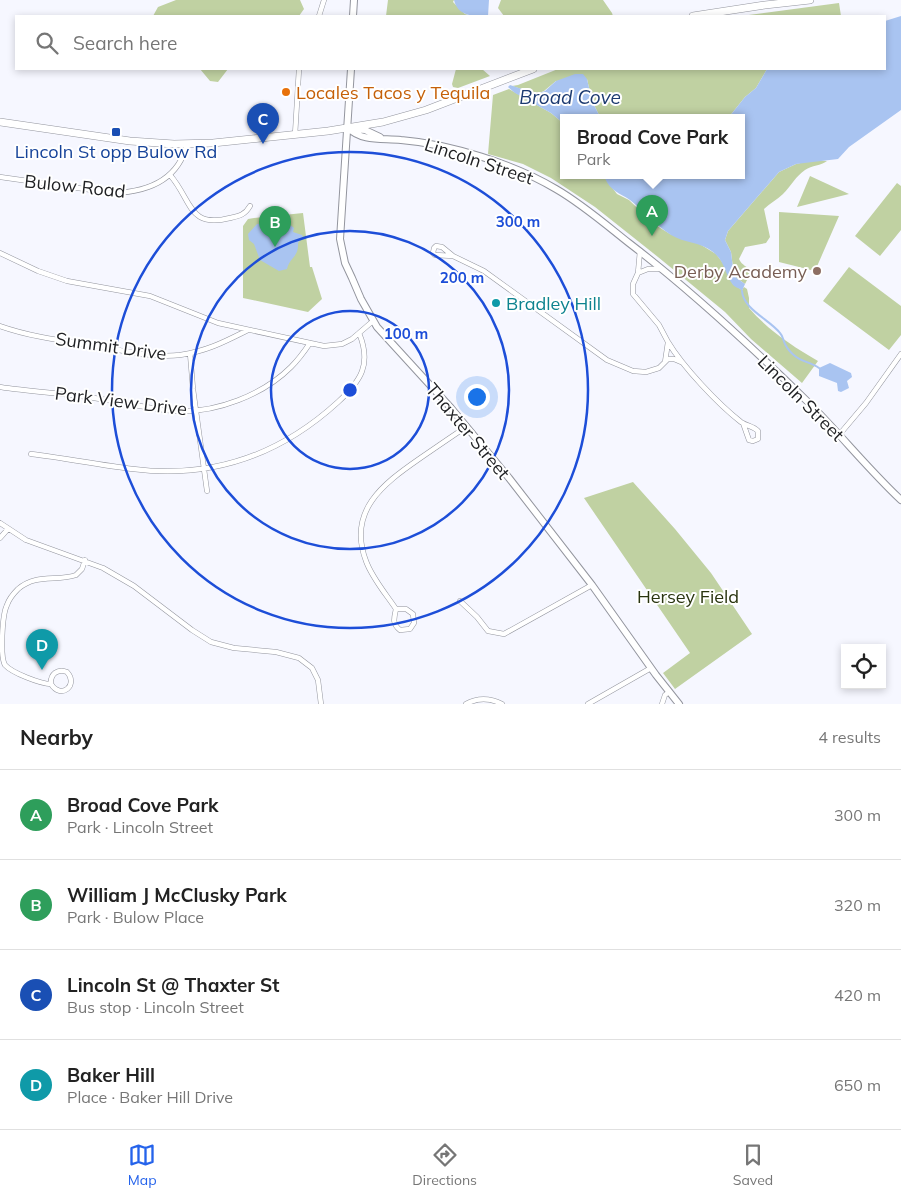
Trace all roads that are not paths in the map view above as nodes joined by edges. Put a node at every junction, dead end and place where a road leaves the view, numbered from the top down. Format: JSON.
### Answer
{"nodes":[{"id":1,"x":324,"y":0,"type":"edge"},
{"id":2,"x":354,"y":0,"type":"edge"},
{"id":3,"x":810,"y":0,"type":"edge"},
{"id":4,"x":319,"y":15,"type":"edge"},
{"id":5,"x":353,"y":15,"type":"edge"},
{"id":6,"x":700,"y":15,"type":"edge"},
{"id":7,"x":299,"y":70,"type":"edge"},
{"id":8,"x":351,"y":70,"type":"edge"},
{"id":9,"x":530,"y":70,"type":"edge"},
{"id":10,"x":0,"y":122,"type":"edge"},
{"id":11,"x":348,"y":128,"type":"junction"},
{"id":12,"x":295,"y":135,"type":"junction"},
{"id":13,"x":187,"y":144,"type":"junction"},
{"id":14,"x":170,"y":175,"type":"junction"},
{"id":15,"x":0,"y":177,"type":"edge"},
{"id":16,"x":250,"y":206,"type":"dead end"},
{"id":17,"x":640,"y":251,"type":"junction"},
{"id":18,"x":0,"y":254,"type":"edge"},
{"id":19,"x":453,"y":256,"type":"dead end"},
{"id":20,"x":663,"y":269,"type":"junction"},
{"id":21,"x":638,"y":273,"type":"junction"},
{"id":22,"x":373,"y":321,"type":"junction"},
{"id":23,"x":0,"y":326,"type":"edge"},
{"id":24,"x":248,"y":330,"type":"junction"},
{"id":25,"x":359,"y":333,"type":"junction"},
{"id":26,"x":668,"y":342,"type":"junction"},
{"id":27,"x":310,"y":343,"type":"junction"},
{"id":28,"x":190,"y":353,"type":"junction"},
{"id":29,"x":901,"y":354,"type":"edge"},
{"id":30,"x":665,"y":362,"type":"junction"},
{"id":31,"x":682,"y":362,"type":"junction"},
{"id":32,"x":0,"y":387,"type":"edge"},
{"id":33,"x":196,"y":410,"type":"junction"},
{"id":34,"x":743,"y":424,"type":"dead end"},
{"id":35,"x":466,"y":426,"type":"junction"},
{"id":36,"x":840,"y":435,"type":"junction"},
{"id":37,"x":31,"y":454,"type":"dead end"},
{"id":38,"x":204,"y":468,"type":"junction"},
{"id":39,"x":207,"y":491,"type":"dead end"},
{"id":40,"x":900,"y":498,"type":"edge"},
{"id":41,"x":0,"y":523,"type":"edge"},
{"id":42,"x":8,"y":529,"type":"junction"},
{"id":43,"x":0,"y":538,"type":"edge"},
{"id":44,"x":85,"y":560,"type":"junction"},
{"id":45,"x":592,"y":585,"type":"junction"},
{"id":46,"x":460,"y":601,"type":"dead end"},
{"id":47,"x":396,"y":609,"type":"junction"},
{"id":48,"x":651,"y":668,"type":"junction"},
{"id":49,"x":51,"y":684,"type":"junction"},
{"id":50,"x":669,"y":692,"type":"junction"},
{"id":51,"x":478,"y":702,"type":"edge"},
{"id":52,"x":322,"y":704,"type":"edge"},
{"id":53,"x":466,"y":704,"type":"edge"},
{"id":54,"x":502,"y":704,"type":"edge"},
{"id":55,"x":588,"y":704,"type":"edge"},
{"id":56,"x":662,"y":704,"type":"edge"},
{"id":57,"x":679,"y":704,"type":"edge"}],
"edges":[{"from":1,"to":4,"type":"street"},
{"from":2,"to":5,"type":"street"},
{"from":3,"to":6,"type":"main road"},
{"from":7,"to":12,"type":"street"},
{"from":8,"to":11,"type":"street","name":"Thaxter Street"},
{"from":9,"to":11,"type":"main road"},
{"from":10,"to":13,"type":"main road"},
{"from":11,"to":12,"type":"main road"},
{"from":11,"to":17,"type":"street","name":"Lincoln Street"},
{"from":11,"to":22,"type":"street","name":"Thaxter Street"},
{"from":12,"to":13,"type":"main road"},
{"from":13,"to":14,"type":"street","name":"Bulow Road"},
{"from":14,"to":15,"type":"street","name":"Bulow Road"},
{"from":14,"to":16,"type":"street"},
{"from":17,"to":20,"type":"street","name":"Lincoln Street"},
{"from":17,"to":21,"type":"street"},
{"from":18,"to":24,"type":"street"},
{"from":19,"to":30,"type":"street"},
{"from":20,"to":21,"type":"street"},
{"from":20,"to":36,"type":"street","name":"Lincoln Street"},
{"from":21,"to":26,"type":"street"},
{"from":22,"to":25,"type":"street"},
{"from":22,"to":35,"type":"street","name":"Thaxter Street"},
{"from":23,"to":28,"type":"street","name":"Summit Drive"},
{"from":24,"to":27,"type":"street"},
{"from":24,"to":28,"type":"street","name":"Summit Drive"},
{"from":25,"to":27,"type":"street"},
{"from":25,"to":38,"type":"street"},
{"from":26,"to":30,"type":"street"},
{"from":26,"to":31,"type":"street"},
{"from":27,"to":33,"type":"street","name":"Park View Drive"},
{"from":28,"to":33,"type":"street"},
{"from":29,"to":36,"type":"street"},
{"from":30,"to":31,"type":"street"},
{"from":31,"to":34,"type":"street"},
{"from":32,"to":33,"type":"street","name":"Park View Drive"},
{"from":33,"to":38,"type":"street"},
{"from":35,"to":45,"type":"street","name":"Thaxter Street"},
{"from":35,"to":47,"type":"street"},
{"from":36,"to":40,"type":"street","name":"Lincoln Street"},
{"from":37,"to":38,"type":"street"},
{"from":38,"to":39,"type":"street"},
{"from":41,"to":42,"type":"street"},
{"from":42,"to":43,"type":"street"},
{"from":42,"to":44,"type":"street"},
{"from":44,"to":49,"type":"street"},
{"from":44,"to":52,"type":"street"},
{"from":45,"to":46,"type":"street"},
{"from":45,"to":48,"type":"street","name":"Thaxter Street"},
{"from":47,"to":47,"type":"street"},
{"from":48,"to":50,"type":"street","name":"Thaxter Street"},
{"from":48,"to":55,"type":"street"},
{"from":49,"to":49,"type":"street"},
{"from":50,"to":56,"type":"street"},
{"from":50,"to":57,"type":"street","name":"Thaxter Street"},
{"from":51,"to":53,"type":"street"},
{"from":51,"to":54,"type":"street"}]}
